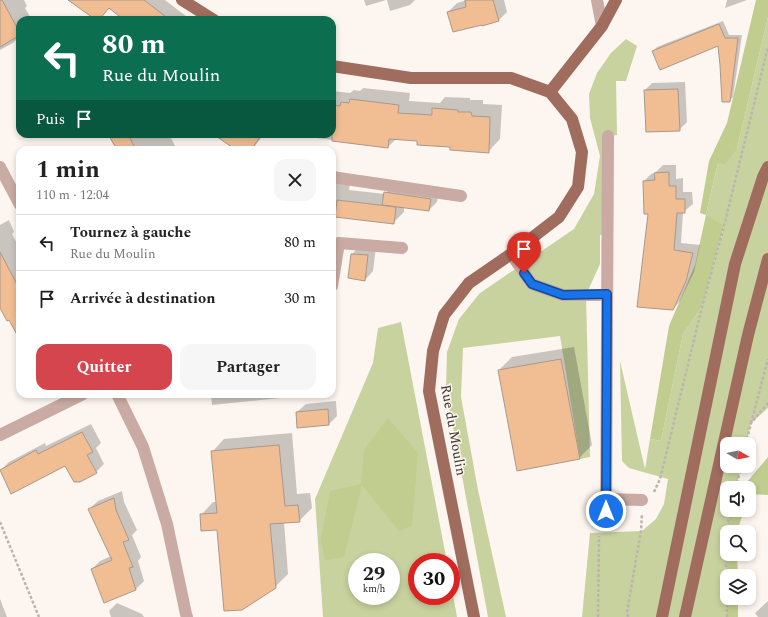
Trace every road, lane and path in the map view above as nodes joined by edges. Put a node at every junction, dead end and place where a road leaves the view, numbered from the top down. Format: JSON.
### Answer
{"nodes":[{"id":1,"x":182,"y":0,"type":"edge"},
{"id":2,"x":597,"y":0,"type":"edge"},
{"id":3,"x":616,"y":0,"type":"edge"},
{"id":4,"x":208,"y":16,"type":"edge"},
{"id":5,"x":602,"y":26,"type":"junction"},
{"id":6,"x":768,"y":47,"type":"edge"},
{"id":7,"x":336,"y":67,"type":"edge"},
{"id":8,"x":550,"y":92,"type":"junction"},
{"id":9,"x":608,"y":136,"type":"dead end"},
{"id":10,"x":0,"y":167,"type":"edge"},
{"id":11,"x":768,"y":167,"type":"edge"},
{"id":12,"x":336,"y":178,"type":"edge"},
{"id":13,"x":461,"y":196,"type":"dead end"},
{"id":14,"x":16,"y":197,"type":"edge"},
{"id":15,"x":402,"y":248,"type":"dead end"},
{"id":16,"x":511,"y":254,"type":"junction"},
{"id":17,"x":768,"y":259,"type":"edge"},
{"id":18,"x":336,"y":261,"type":"edge"},
{"id":19,"x":607,"y":294,"type":"junction"},
{"id":20,"x":768,"y":359,"type":"edge"},
{"id":21,"x":75,"y":398,"type":"edge"},
{"id":22,"x":119,"y":398,"type":"edge"},
{"id":23,"x":768,"y":403,"type":"edge"},
{"id":24,"x":751,"y":423,"type":"junction"},
{"id":25,"x":0,"y":435,"type":"edge"},
{"id":26,"x":748,"y":437,"type":"edge"},
{"id":27,"x":606,"y":499,"type":"junction"},
{"id":28,"x":642,"y":500,"type":"junction"},
{"id":29,"x":729,"y":517,"type":"edge"},
{"id":30,"x":0,"y":522,"type":"edge"},
{"id":31,"x":606,"y":523,"type":"joint"},
{"id":32,"x":39,"y":617,"type":"edge"},
{"id":33,"x":188,"y":617,"type":"edge"},
{"id":34,"x":474,"y":617,"type":"edge"},
{"id":35,"x":598,"y":617,"type":"edge"},
{"id":36,"x":628,"y":617,"type":"edge"},
{"id":37,"x":662,"y":617,"type":"edge"},
{"id":38,"x":685,"y":617,"type":"edge"},
{"id":39,"x":727,"y":617,"type":"edge"}],
"edges":[{"from":1,"to":4,"type":"main road"},
{"from":2,"to":5,"type":"street"},
{"from":3,"to":5,"type":"main road"},
{"from":5,"to":8,"type":"main road"},
{"from":6,"to":28,"type":"path"},
{"from":7,"to":8,"type":"main road"},
{"from":8,"to":16,"type":"main road","name":"Rue du Moulin"},
{"from":9,"to":19,"type":"street"},
{"from":10,"to":14,"type":"street"},
{"from":11,"to":37,"type":"main road"},
{"from":12,"to":13,"type":"street"},
{"from":15,"to":18,"type":"street"},
{"from":16,"to":19,"type":"street"},
{"from":16,"to":34,"type":"main road","name":"Rue du Moulin"},
{"from":17,"to":38,"type":"main road"},
{"from":19,"to":27,"type":"street"},
{"from":20,"to":24,"type":"path"},
{"from":21,"to":25,"type":"street"},
{"from":22,"to":33,"type":"street"},
{"from":23,"to":24,"type":"path"},
{"from":24,"to":26,"type":"path"},
{"from":27,"to":28,"type":"street"},
{"from":27,"to":31,"type":"street"},
{"from":28,"to":36,"type":"path"},
{"from":29,"to":39,"type":"path"},
{"from":30,"to":32,"type":"path"},
{"from":31,"to":35,"type":"path"}]}
